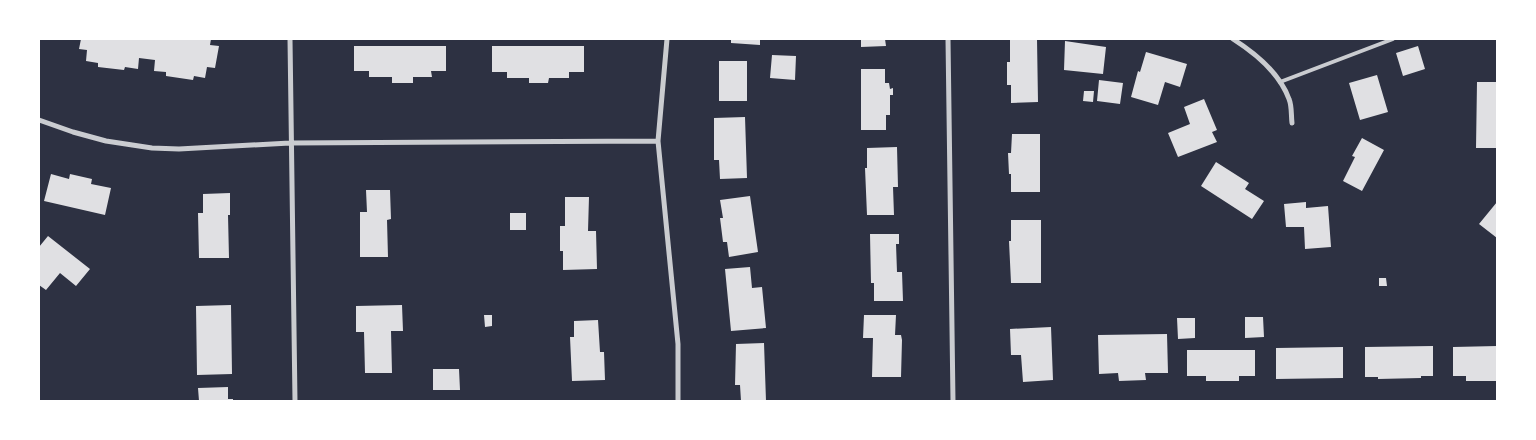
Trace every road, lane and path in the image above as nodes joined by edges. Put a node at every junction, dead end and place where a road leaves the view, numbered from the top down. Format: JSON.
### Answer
{"nodes":[{"id":1,"x":290,"y":39,"type":"edge"},
{"id":2,"x":667,"y":39,"type":"edge"},
{"id":3,"x":948,"y":39,"type":"edge"},
{"id":4,"x":1233,"y":39,"type":"edge"},
{"id":5,"x":1393,"y":39,"type":"edge"},
{"id":6,"x":1280,"y":82,"type":"junction"},
{"id":7,"x":39,"y":120,"type":"edge"},
{"id":8,"x":1292,"y":123,"type":"dead end"},
{"id":9,"x":658,"y":141,"type":"junction"},
{"id":10,"x":290,"y":143,"type":"junction"},
{"id":11,"x":295,"y":401,"type":"edge"},
{"id":12,"x":678,"y":401,"type":"edge"},
{"id":13,"x":953,"y":401,"type":"edge"}],
"edges":[{"from":1,"to":10,"type":"street"},
{"from":2,"to":9,"type":"street"},
{"from":3,"to":13,"type":"street"},
{"from":4,"to":6,"type":"street"},
{"from":5,"to":6,"type":"lane"},
{"from":6,"to":8,"type":"street"},
{"from":7,"to":10,"type":"street"},
{"from":9,"to":10,"type":"street"},
{"from":9,"to":12,"type":"street"},
{"from":10,"to":11,"type":"street"}]}
